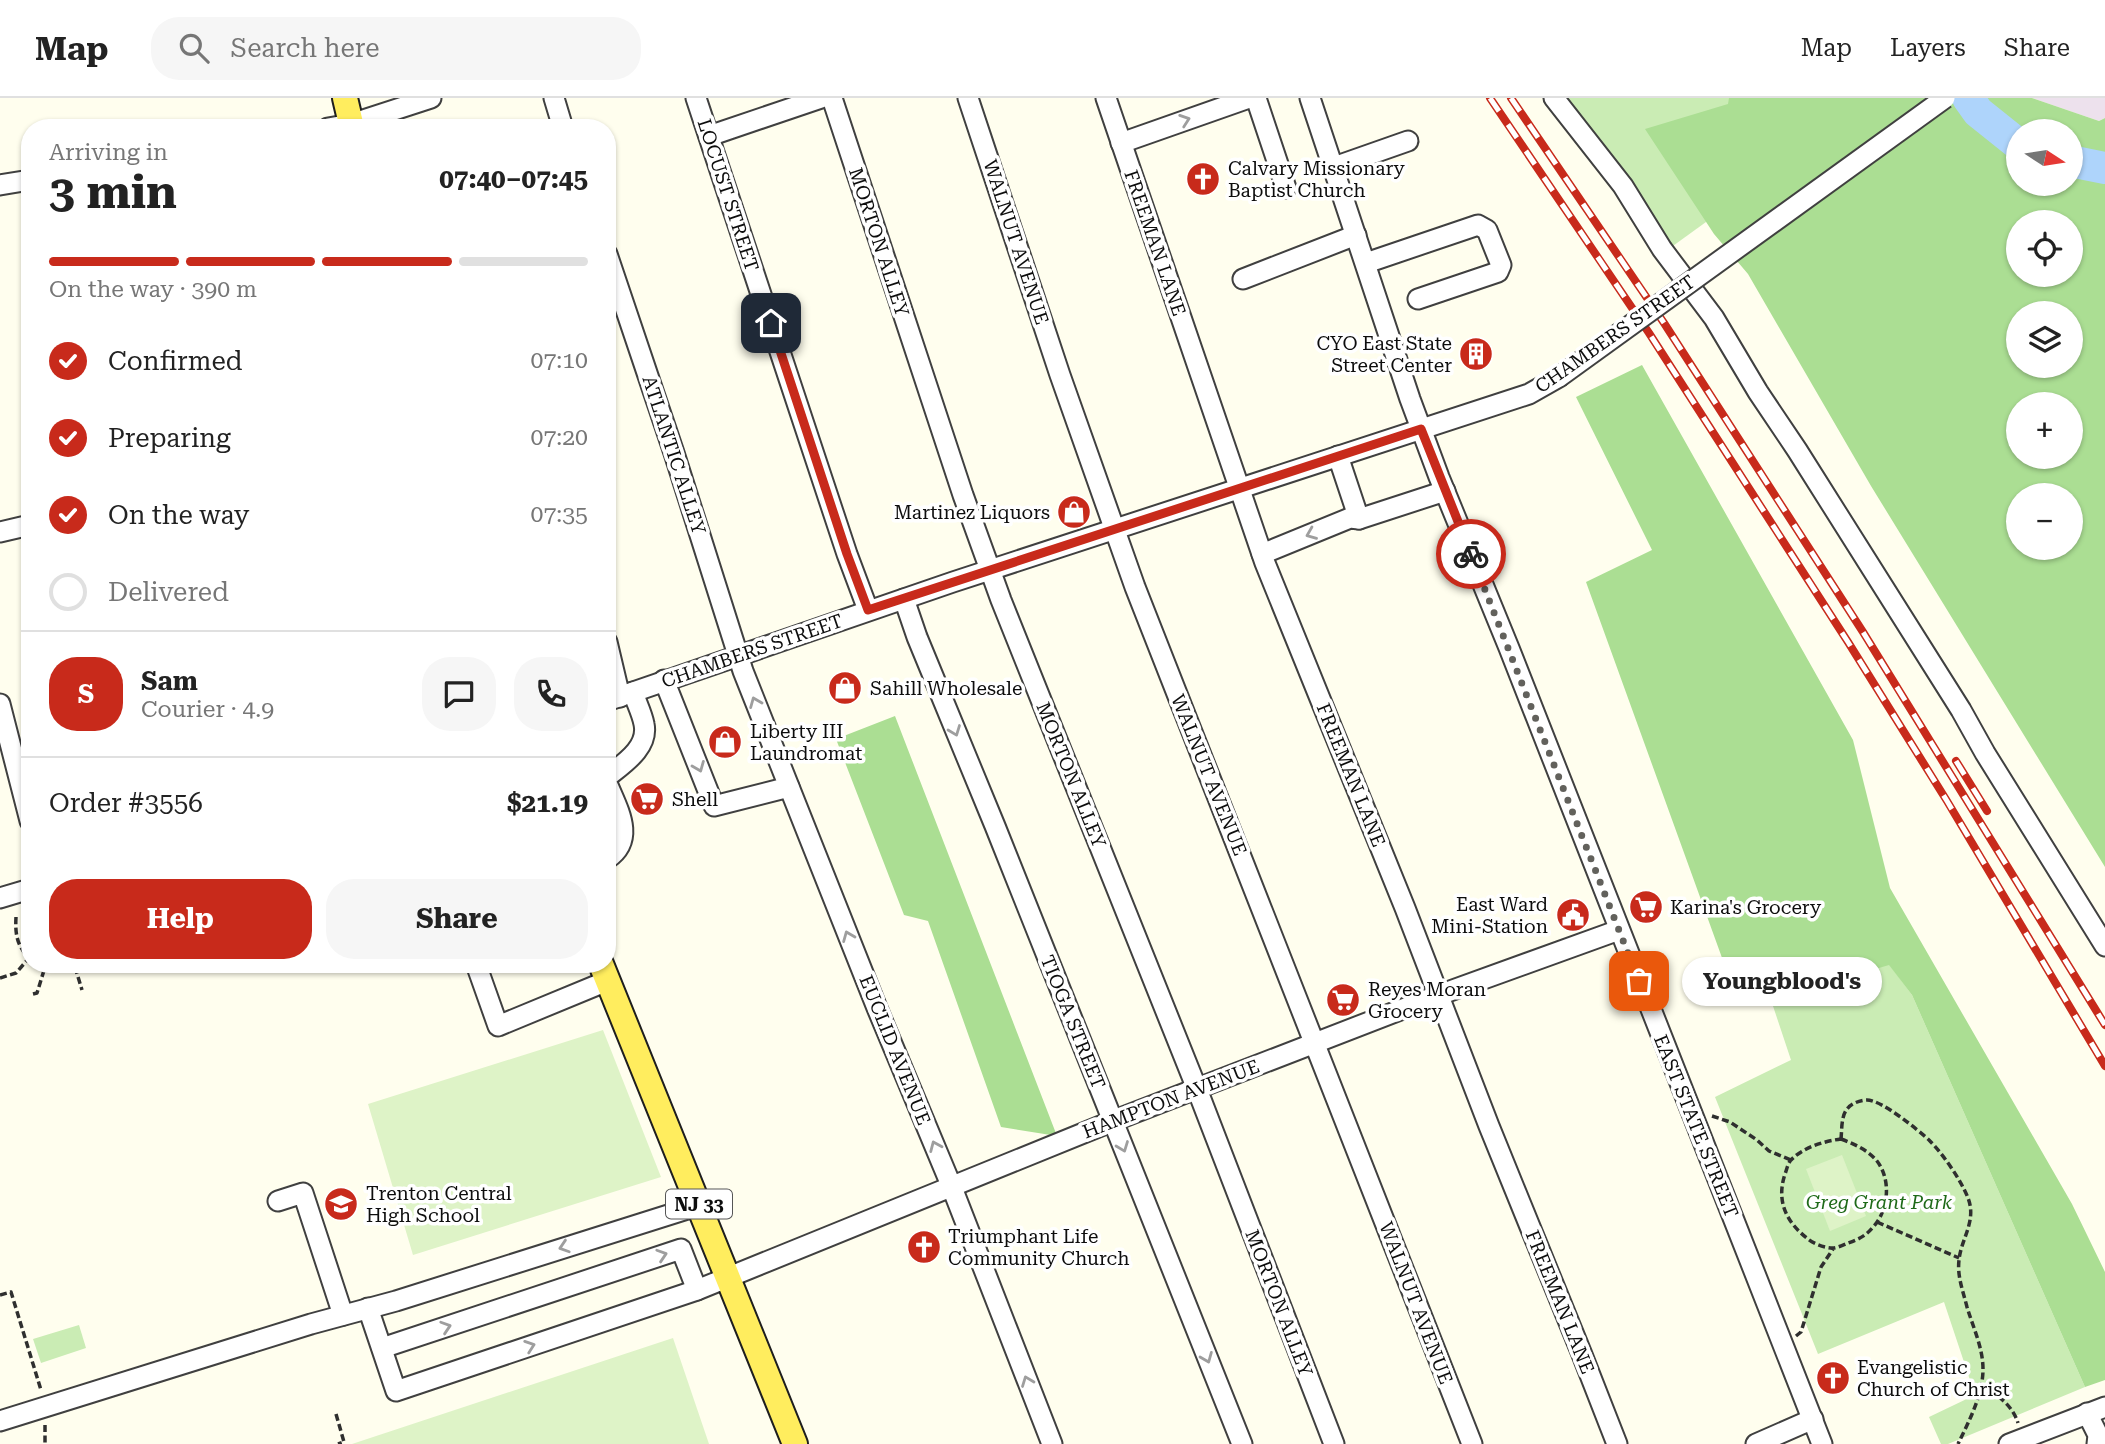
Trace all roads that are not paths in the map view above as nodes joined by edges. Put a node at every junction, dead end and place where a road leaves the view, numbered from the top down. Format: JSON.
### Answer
{"nodes":[{"id":1,"x":345,"y":98,"type":"edge"},
{"id":2,"x":431,"y":98,"type":"edge"},
{"id":3,"x":554,"y":98,"type":"edge"},
{"id":4,"x":696,"y":98,"type":"edge"},
{"id":5,"x":821,"y":98,"type":"edge"},
{"id":6,"x":832,"y":98,"type":"edge"},
{"id":7,"x":968,"y":98,"type":"edge"},
{"id":8,"x":1106,"y":98,"type":"edge"},
{"id":9,"x":1249,"y":98,"type":"edge"},
{"id":10,"x":1256,"y":98,"type":"edge"},
{"id":11,"x":1310,"y":98,"type":"edge"},
{"id":12,"x":1554,"y":98,"type":"edge"},
{"id":13,"x":1945,"y":98,"type":"edge"},
{"id":14,"x":344,"y":119,"type":"edge"},
{"id":15,"x":366,"y":119,"type":"edge"},
{"id":16,"x":560,"y":119,"type":"edge"},
{"id":17,"x":709,"y":136,"type":"junction"},
{"id":18,"x":1408,"y":141,"type":"dead end"},
{"id":19,"x":1121,"y":143,"type":"junction"},
{"id":20,"x":1334,"y":167,"type":"junction"},
{"id":21,"x":21,"y":182,"type":"edge"},
{"id":22,"x":0,"y":185,"type":"edge"},
{"id":23,"x":1286,"y":188,"type":"dead end"},
{"id":24,"x":1356,"y":235,"type":"junction"},
{"id":25,"x":1366,"y":263,"type":"junction"},
{"id":26,"x":1243,"y":279,"type":"dead end"},
{"id":27,"x":616,"y":281,"type":"edge"},
{"id":28,"x":1418,"y":299,"type":"dead end"},
{"id":29,"x":1421,"y":429,"type":"junction"},
{"id":30,"x":1338,"y":456,"type":"junction"},
{"id":31,"x":1239,"y":488,"type":"junction"},
{"id":32,"x":1445,"y":491,"type":"junction"},
{"id":33,"x":1359,"y":519,"type":"junction"},
{"id":34,"x":21,"y":527,"type":"edge"},
{"id":35,"x":1113,"y":529,"type":"junction"},
{"id":36,"x":0,"y":532,"type":"edge"},
{"id":37,"x":1262,"y":554,"type":"junction"},
{"id":38,"x":990,"y":570,"type":"junction"},
{"id":39,"x":904,"y":599,"type":"junction"},
{"id":40,"x":868,"y":610,"type":"junction"},
{"id":41,"x":738,"y":656,"type":"junction"},
{"id":42,"x":664,"y":681,"type":"junction"},
{"id":43,"x":620,"y":696,"type":"edge"},
{"id":44,"x":0,"y":704,"type":"edge"},
{"id":45,"x":616,"y":770,"type":"edge"},
{"id":46,"x":21,"y":786,"type":"edge"},
{"id":47,"x":789,"y":787,"type":"junction"},
{"id":48,"x":616,"y":805,"type":"edge"},
{"id":49,"x":616,"y":846,"type":"edge"},
{"id":50,"x":21,"y":892,"type":"edge"},
{"id":51,"x":0,"y":898,"type":"edge"},
{"id":52,"x":1619,"y":930,"type":"junction"},
{"id":53,"x":2105,"y":946,"type":"edge"},
{"id":54,"x":479,"y":973,"type":"edge"},
{"id":55,"x":602,"y":973,"type":"edge"},
{"id":56,"x":604,"y":973,"type":"edge"},
{"id":57,"x":1438,"y":995,"type":"junction"},
{"id":58,"x":1315,"y":1044,"type":"junction"},
{"id":59,"x":1197,"y":1089,"type":"junction"},
{"id":60,"x":1113,"y":1121,"type":"junction"},
{"id":61,"x":951,"y":1185,"type":"junction"},
{"id":62,"x":278,"y":1201,"type":"dead end"},
{"id":63,"x":699,"y":1205,"type":"junction"},
{"id":64,"x":728,"y":1277,"type":"junction"},
{"id":65,"x":697,"y":1290,"type":"junction"},
{"id":66,"x":368,"y":1308,"type":"junction"},
{"id":67,"x":343,"y":1315,"type":"junction"},
{"id":68,"x":382,"y":1348,"type":"junction"},
{"id":69,"x":2096,"y":1410,"type":"edge"},
{"id":70,"x":1813,"y":1419,"type":"junction"},
{"id":71,"x":0,"y":1421,"type":"edge"},
{"id":72,"x":2016,"y":1441,"type":"edge"},
{"id":73,"x":795,"y":1444,"type":"edge"},
{"id":74,"x":1052,"y":1444,"type":"edge"},
{"id":75,"x":1242,"y":1444,"type":"edge"},
{"id":76,"x":1334,"y":1444,"type":"edge"},
{"id":77,"x":1472,"y":1444,"type":"edge"},
{"id":78,"x":1616,"y":1444,"type":"edge"},
{"id":79,"x":1756,"y":1444,"type":"edge"},
{"id":80,"x":1822,"y":1444,"type":"edge"},
{"id":81,"x":2097,"y":1444,"type":"edge"}],
"edges":[{"from":1,"to":14,"type":"main road"},
{"from":2,"to":15,"type":"street"},
{"from":3,"to":16,"type":"street"},
{"from":4,"to":17,"type":"street","name":"LOCUST STREET"},
{"from":5,"to":17,"type":"street"},
{"from":6,"to":38,"type":"street","name":"MORTON ALLEY"},
{"from":7,"to":35,"type":"street","name":"WALNUT AVENUE"},
{"from":8,"to":19,"type":"street","name":"FREEMAN LANE"},
{"from":19,"to":9,"type":"street","one_way":true},
{"from":10,"to":23,"type":"street"},
{"from":11,"to":20,"type":"street","name":"EAST STATE STREET"},
{"from":12,"to":53,"type":"street"},
{"from":13,"to":29,"type":"street","name":"CHAMBERS STREET","bridge":true},
{"from":17,"to":40,"type":"street","name":"LOCUST STREET"},
{"from":18,"to":20,"type":"street"},
{"from":19,"to":31,"type":"street","name":"FREEMAN LANE"},
{"from":20,"to":24,"type":"street","name":"EAST STATE STREET"},
{"from":21,"to":22,"type":"street"},
{"from":24,"to":25,"type":"street","name":"EAST STATE STREET"},
{"from":24,"to":26,"type":"street"},
{"from":25,"to":28,"type":"street"},
{"from":25,"to":29,"type":"street","name":"EAST STATE STREET"},
{"from":27,"to":41,"type":"street","name":"ATLANTIC ALLEY"},
{"from":29,"to":30,"type":"street","name":"CHAMBERS STREET"},
{"from":29,"to":32,"type":"street","name":"EAST STATE STREET"},
{"from":30,"to":31,"type":"street","name":"CHAMBERS STREET"},
{"from":30,"to":33,"type":"street"},
{"from":31,"to":35,"type":"street","name":"CHAMBERS STREET"},
{"from":31,"to":37,"type":"street","name":"FREEMAN LANE"},
{"from":32,"to":33,"type":"street"},
{"from":32,"to":52,"type":"street","name":"EAST STATE STREET"},
{"from":33,"to":37,"type":"street","one_way":true},
{"from":34,"to":36,"type":"street"},
{"from":35,"to":38,"type":"street","name":"CHAMBERS STREET"},
{"from":35,"to":58,"type":"street","name":"WALNUT AVENUE"},
{"from":37,"to":57,"type":"street","name":"FREEMAN LANE"},
{"from":38,"to":39,"type":"street","name":"CHAMBERS STREET"},
{"from":38,"to":59,"type":"street","name":"MORTON ALLEY"},
{"from":39,"to":40,"type":"street","name":"CHAMBERS STREET"},
{"from":39,"to":60,"type":"street","name":"TIOGA STREET","one_way":true},
{"from":40,"to":41,"type":"street","name":"CHAMBERS STREET"},
{"from":41,"to":42,"type":"street","name":"CHAMBERS STREET"},
{"from":47,"to":41,"type":"street","name":"EUCLID AVENUE","one_way":true},
{"from":42,"to":43,"type":"street","name":"CHAMBERS STREET"},
{"from":42,"to":47,"type":"street","one_way":true},
{"from":43,"to":45,"type":"street"},
{"from":44,"to":46,"type":"street"},
{"from":61,"to":47,"type":"street","name":"EUCLID AVENUE","one_way":true},
{"from":48,"to":49,"type":"street"},
{"from":50,"to":51,"type":"street"},
{"from":52,"to":57,"type":"street","name":"HAMPTON AVENUE"},
{"from":52,"to":70,"type":"street","name":"EAST STATE STREET"},
{"from":54,"to":55,"type":"street"},
{"from":56,"to":63,"type":"main road","number":"NJ 33"},
{"from":57,"to":58,"type":"street","name":"HAMPTON AVENUE"},
{"from":57,"to":78,"type":"street","name":"FREEMAN LANE"},
{"from":58,"to":59,"type":"street","name":"HAMPTON AVENUE"},
{"from":58,"to":77,"type":"street","name":"WALNUT AVENUE"},
{"from":59,"to":60,"type":"street","name":"HAMPTON AVENUE"},
{"from":59,"to":76,"type":"street","name":"MORTON ALLEY"},
{"from":60,"to":61,"type":"street","name":"HAMPTON AVENUE"},
{"from":60,"to":75,"type":"street","name":"TIOGA STREET","one_way":true},
{"from":61,"to":64,"type":"street","name":"HAMPTON AVENUE"},
{"from":74,"to":61,"type":"street","name":"EUCLID AVENUE","one_way":true},
{"from":62,"to":67,"type":"street"},
{"from":63,"to":64,"type":"main road","number":"NJ 33"},
{"from":63,"to":66,"type":"street","one_way":true},
{"from":64,"to":65,"type":"street","name":"HAMPTON AVENUE"},
{"from":64,"to":73,"type":"main road","number":"NJ 33"},
{"from":68,"to":65,"type":"street","one_way":true},
{"from":68,"to":65,"type":"street","name":"HAMPTON AVENUE","one_way":true},
{"from":66,"to":67,"type":"street"},
{"from":66,"to":68,"type":"street"},
{"from":67,"to":71,"type":"street"},
{"from":69,"to":72,"type":"street"},
{"from":69,"to":81,"type":"street"},
{"from":70,"to":79,"type":"street"},
{"from":70,"to":80,"type":"street","name":"EAST STATE STREET"}]}
